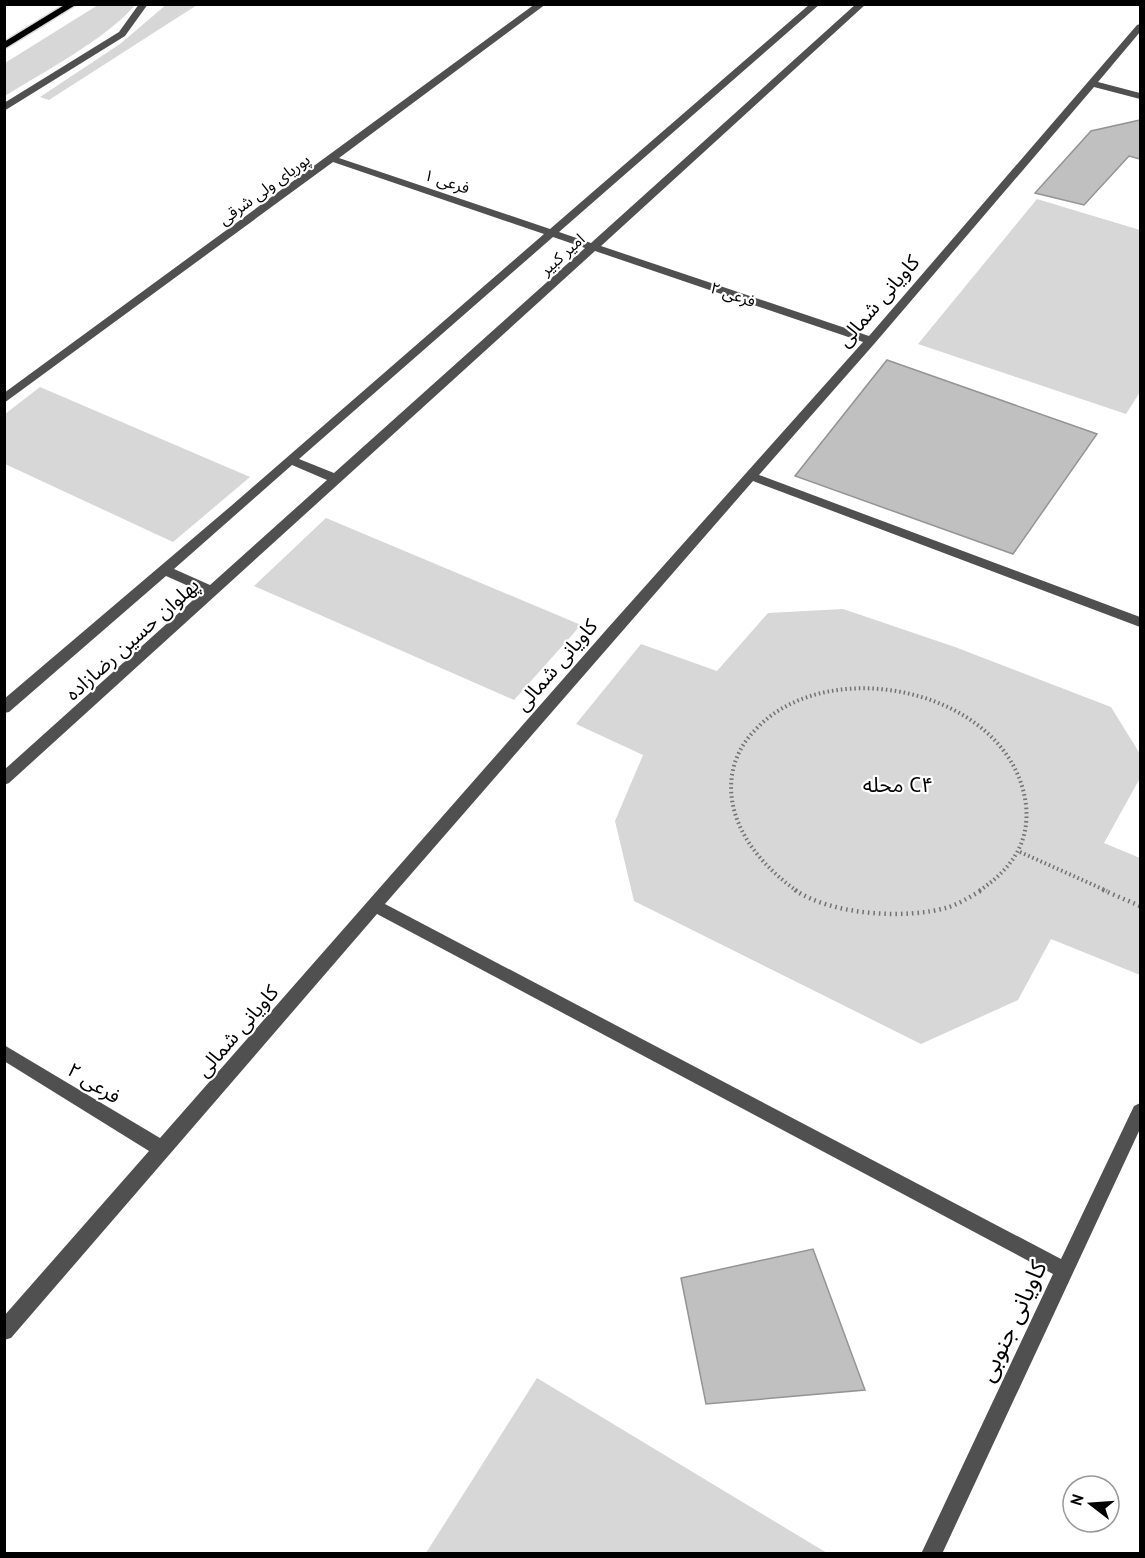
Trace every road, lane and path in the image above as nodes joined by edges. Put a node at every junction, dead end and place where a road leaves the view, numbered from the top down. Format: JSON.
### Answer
{"nodes":[{"id":1,"x":73,"y":4,"type":"edge"},
{"id":2,"x":144,"y":4,"type":"edge"},
{"id":3,"x":542,"y":4,"type":"edge"},
{"id":4,"x":816,"y":4,"type":"edge"},
{"id":5,"x":862,"y":4,"type":"edge"},
{"id":6,"x":1140,"y":27,"type":"edge"},
{"id":7,"x":4,"y":46,"type":"edge"},
{"id":8,"x":1094,"y":84,"type":"junction"},
{"id":9,"x":1140,"y":96,"type":"edge"},
{"id":10,"x":4,"y":108,"type":"edge"},
{"id":11,"x":333,"y":159,"type":"junction"},
{"id":12,"x":553,"y":232,"type":"junction"},
{"id":13,"x":596,"y":247,"type":"junction"},
{"id":14,"x":871,"y":341,"type":"junction"},
{"id":15,"x":4,"y":399,"type":"edge"},
{"id":16,"x":290,"y":460,"type":"junction"},
{"id":17,"x":751,"y":476,"type":"junction"},
{"id":18,"x":337,"y":479,"type":"junction"},
{"id":19,"x":237,"y":509,"type":"joint"},
{"id":20,"x":284,"y":527,"type":"joint"},
{"id":21,"x":164,"y":570,"type":"junction"},
{"id":22,"x":213,"y":592,"type":"junction"},
{"id":23,"x":1140,"y":622,"type":"edge"},
{"id":24,"x":4,"y":708,"type":"edge"},
{"id":25,"x":4,"y":779,"type":"edge"},
{"id":26,"x":1020,"y":852,"type":"junction"},
{"id":27,"x":374,"y":905,"type":"junction"},
{"id":28,"x":1140,"y":906,"type":"edge"},
{"id":29,"x":4,"y":1052,"type":"edge"},
{"id":30,"x":1140,"y":1111,"type":"edge"},
{"id":31,"x":162,"y":1149,"type":"junction"},
{"id":32,"x":1064,"y":1270,"type":"junction"},
{"id":33,"x":4,"y":1331,"type":"edge"},
{"id":34,"x":931,"y":1554,"type":"edge"}],
"edges":[{"from":1,"to":7,"type":"main road"},
{"from":2,"to":10,"type":"street"},
{"from":3,"to":11,"type":"street","name":"پوریای ولی شرقی"},
{"from":4,"to":12,"type":"street","name":"امیر کبیر"},
{"from":5,"to":13,"type":"street","name":"امیر کبیر"},
{"from":6,"to":8,"type":"street","name":"کاویانی شمالی"},
{"from":8,"to":9,"type":"street"},
{"from":8,"to":14,"type":"street","name":"کاویانی شمالی"},
{"from":11,"to":12,"type":"street","name":"فرعی ۱"},
{"from":11,"to":15,"type":"street","name":"پوریای ولی شرقی"},
{"from":12,"to":13,"type":"street","name":"فرعی ۱"},
{"from":12,"to":16,"type":"street","name":"امیر کبیر"},
{"from":13,"to":14,"type":"street","name":"فرعی ۲"},
{"from":13,"to":18,"type":"street","name":"امیر کبیر"},
{"from":14,"to":17,"type":"street","name":"کاویانی شمالی"},
{"from":16,"to":18,"type":"street"},
{"from":16,"to":19,"type":"street","name":"امیر کبیر"},
{"from":17,"to":23,"type":"street"},
{"from":17,"to":27,"type":"street","name":"کاویانی شمالی"},
{"from":18,"to":20,"type":"street","name":"امیر کبیر"},
{"from":19,"to":21,"type":"street","name":"پهلوان حسین رضازاده"},
{"from":20,"to":22,"type":"street","name":"پهلوان حسین رضازاده"},
{"from":21,"to":22,"type":"street"},
{"from":21,"to":24,"type":"street","name":"پهلوان حسین رضازاده"},
{"from":22,"to":25,"type":"street","name":"پهلوان حسین رضازاده"},
{"from":26,"to":26,"type":"path"},
{"from":26,"to":28,"type":"path"},
{"from":27,"to":31,"type":"street","name":"کاویانی شمالی"},
{"from":27,"to":32,"type":"street"},
{"from":29,"to":31,"type":"street","name":"فرعی ۲"},
{"from":30,"to":32,"type":"street","name":"کاویانی جنوبی"},
{"from":31,"to":33,"type":"street","name":"کاویانی شمالی"},
{"from":32,"to":34,"type":"street","name":"کاویانی جنوبی"}]}
